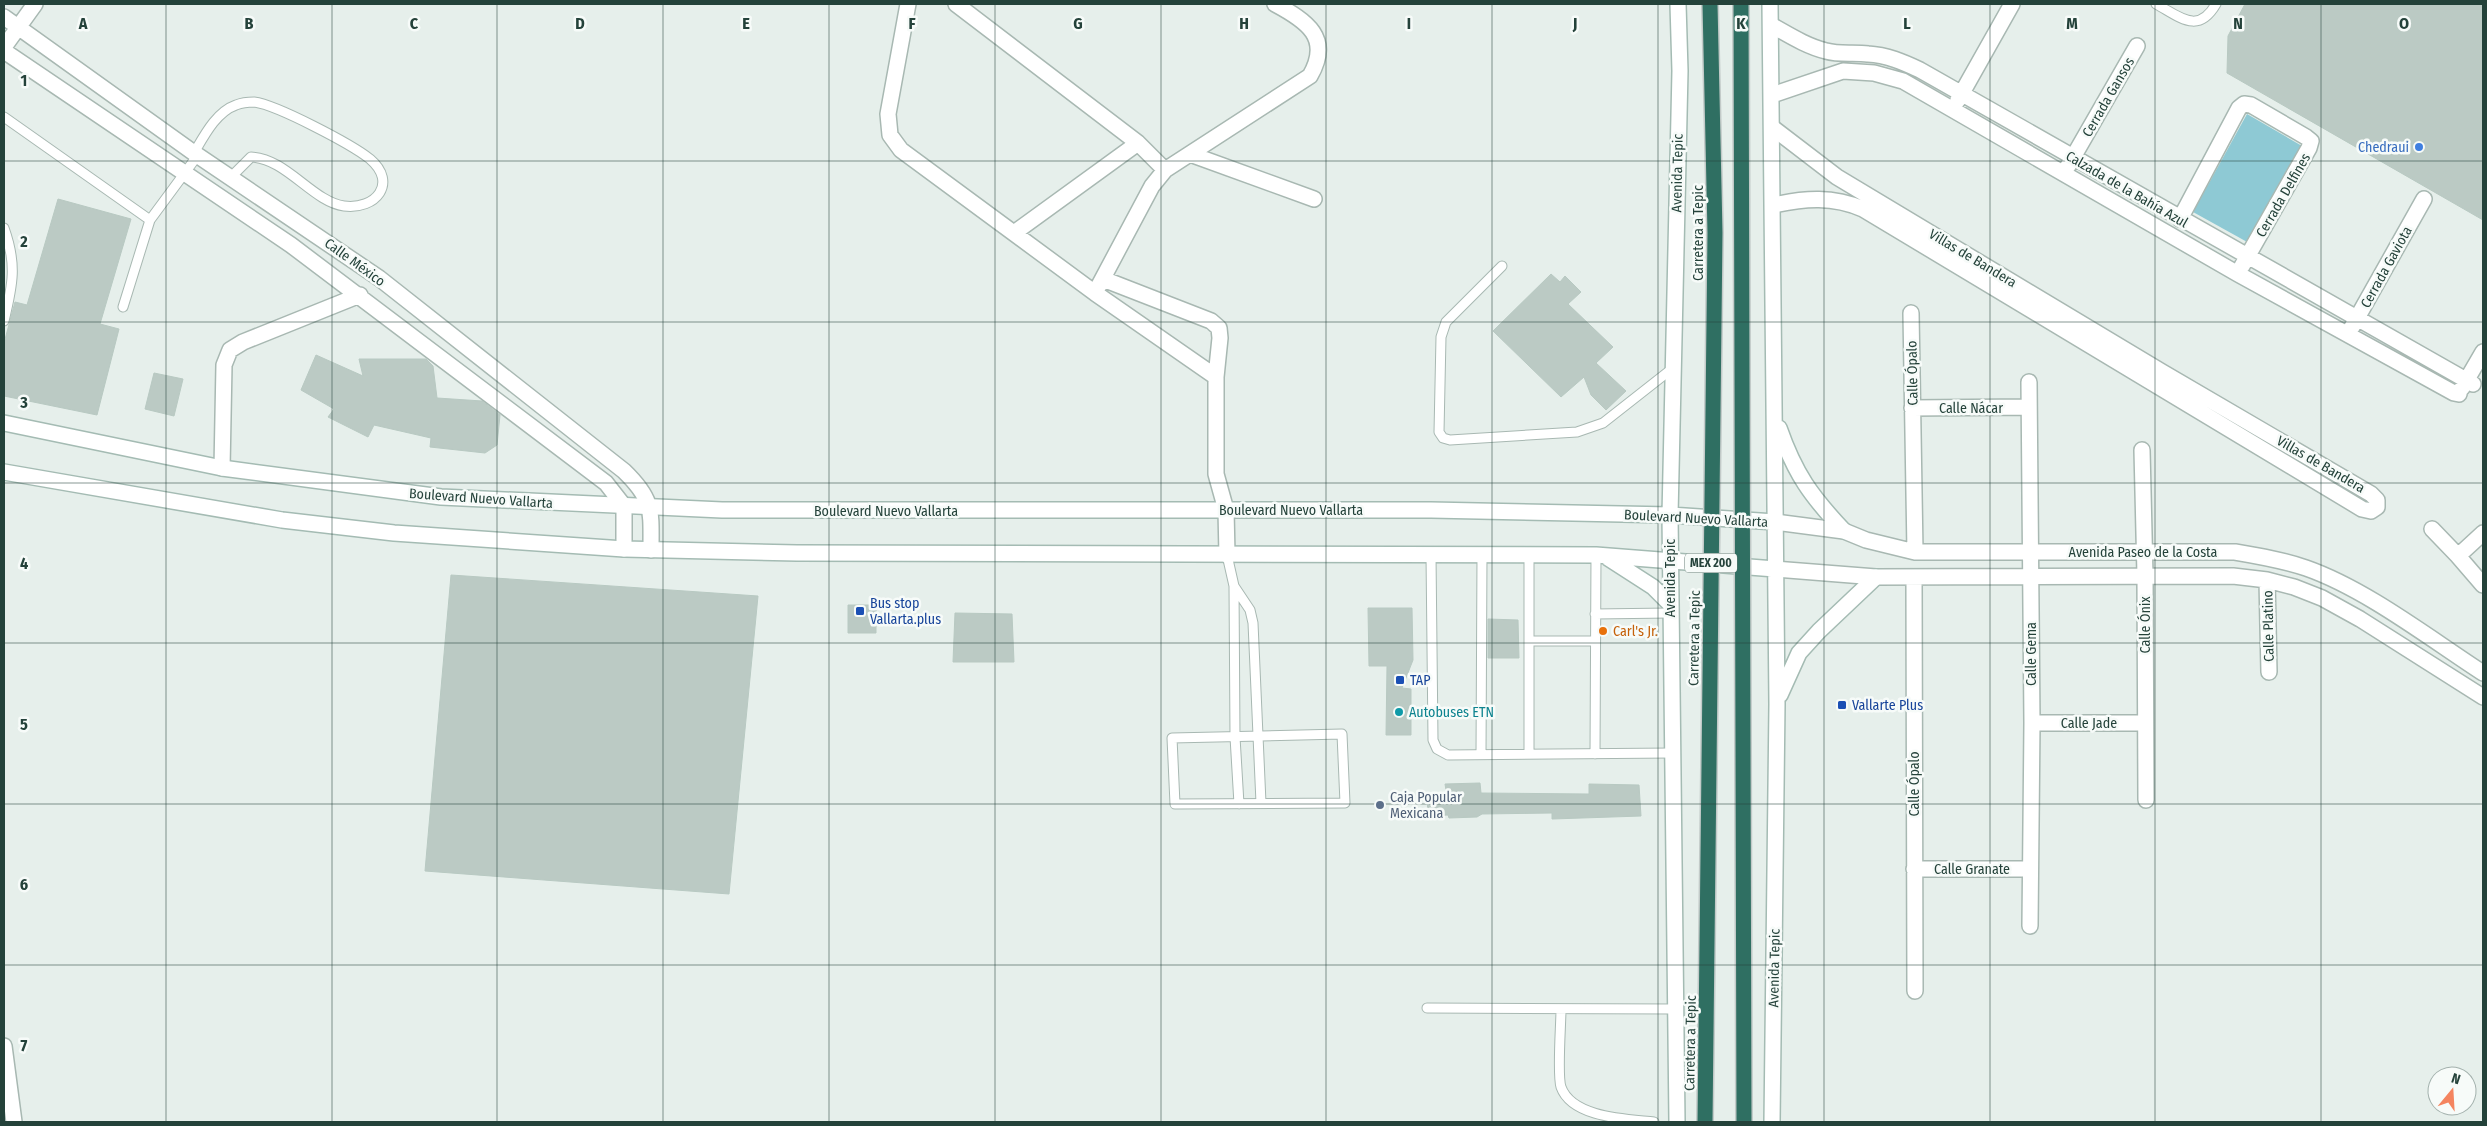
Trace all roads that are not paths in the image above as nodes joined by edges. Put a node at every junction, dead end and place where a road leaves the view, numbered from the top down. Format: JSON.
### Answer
{"nodes":[{"id":1,"x":35,"y":4,"type":"edge"},
{"id":2,"x":908,"y":4,"type":"edge"},
{"id":3,"x":956,"y":4,"type":"edge"},
{"id":4,"x":1275,"y":4,"type":"edge"},
{"id":5,"x":1678,"y":4,"type":"edge"},
{"id":6,"x":1710,"y":4,"type":"edge"},
{"id":7,"x":1742,"y":4,"type":"edge"},
{"id":8,"x":1770,"y":4,"type":"edge"},
{"id":9,"x":2012,"y":4,"type":"edge"},
{"id":10,"x":2156,"y":4,"type":"edge"},
{"id":11,"x":2216,"y":4,"type":"edge"},
{"id":12,"x":4,"y":17,"type":"edge"},
{"id":13,"x":1770,"y":25,"type":"junction"},
{"id":14,"x":18,"y":28,"type":"junction"},
{"id":15,"x":2137,"y":46,"type":"dead end"},
{"id":16,"x":4,"y":49,"type":"edge"},
{"id":17,"x":1842,"y":54,"type":"junction"},
{"id":18,"x":1842,"y":71,"type":"junction"},
{"id":19,"x":1962,"y":93,"type":"junction"},
{"id":20,"x":1772,"y":95,"type":"junction"},
{"id":21,"x":1953,"y":109,"type":"junction"},
{"id":22,"x":4,"y":117,"type":"edge"},
{"id":23,"x":1773,"y":128,"type":"junction"},
{"id":24,"x":1138,"y":143,"type":"junction"},
{"id":25,"x":196,"y":154,"type":"junction"},
{"id":26,"x":1190,"y":154,"type":"junction"},
{"id":27,"x":2073,"y":158,"type":"junction"},
{"id":28,"x":1165,"y":170,"type":"junction"},
{"id":29,"x":184,"y":174,"type":"junction"},
{"id":30,"x":2063,"y":174,"type":"junction"},
{"id":31,"x":230,"y":177,"type":"junction"},
{"id":32,"x":1837,"y":177,"type":"junction"},
{"id":33,"x":1314,"y":199,"type":"dead end"},
{"id":34,"x":1830,"y":199,"type":"junction"},
{"id":35,"x":2424,"y":199,"type":"dead end"},
{"id":36,"x":1774,"y":205,"type":"junction"},
{"id":37,"x":2180,"y":219,"type":"junction"},
{"id":38,"x":150,"y":220,"type":"junction"},
{"id":39,"x":4,"y":228,"type":"edge"},
{"id":40,"x":1014,"y":233,"type":"junction"},
{"id":41,"x":2247,"y":257,"type":"junction"},
{"id":42,"x":1502,"y":266,"type":"dead end"},
{"id":43,"x":2238,"y":274,"type":"junction"},
{"id":44,"x":1103,"y":279,"type":"junction"},
{"id":45,"x":1095,"y":293,"type":"junction"},
{"id":46,"x":360,"y":295,"type":"junction"},
{"id":47,"x":123,"y":306,"type":"dead end"},
{"id":48,"x":1911,"y":313,"type":"dead end"},
{"id":49,"x":2356,"y":318,"type":"junction"},
{"id":50,"x":4,"y":321,"type":"edge"},
{"id":51,"x":2348,"y":335,"type":"junction"},
{"id":52,"x":2483,"y":352,"type":"edge"},
{"id":53,"x":1673,"y":368,"type":"junction"},
{"id":54,"x":1216,"y":378,"type":"junction"},
{"id":55,"x":2158,"y":378,"type":"junction"},
{"id":56,"x":2474,"y":380,"type":"edge"},
{"id":57,"x":2029,"y":382,"type":"dead end"},
{"id":58,"x":2029,"y":407,"type":"junction"},
{"id":59,"x":1912,"y":408,"type":"junction"},
{"id":60,"x":1776,"y":416,"type":"junction"},
{"id":61,"x":4,"y":423,"type":"edge"},
{"id":62,"x":2142,"y":450,"type":"dead end"},
{"id":63,"x":222,"y":468,"type":"junction"},
{"id":64,"x":4,"y":472,"type":"edge"},
{"id":65,"x":624,"y":506,"type":"junction"},
{"id":66,"x":651,"y":508,"type":"junction"},
{"id":67,"x":1226,"y":510,"type":"junction"},
{"id":68,"x":1670,"y":515,"type":"junction"},
{"id":69,"x":1775,"y":522,"type":"junction"},
{"id":70,"x":2432,"y":529,"type":"dead end"},
{"id":71,"x":1844,"y":531,"type":"junction"},
{"id":72,"x":2483,"y":533,"type":"edge"},
{"id":73,"x":624,"y":549,"type":"junction"},
{"id":74,"x":651,"y":550,"type":"junction"},
{"id":75,"x":2144,"y":551,"type":"junction"},
{"id":76,"x":1915,"y":552,"type":"junction"},
{"id":77,"x":2031,"y":552,"type":"junction"},
{"id":78,"x":1227,"y":555,"type":"junction"},
{"id":79,"x":1431,"y":555,"type":"junction"},
{"id":80,"x":1482,"y":555,"type":"junction"},
{"id":81,"x":1529,"y":555,"type":"junction"},
{"id":82,"x":1600,"y":556,"type":"junction"},
{"id":83,"x":2458,"y":556,"type":"junction"},
{"id":84,"x":1670,"y":561,"type":"junction"},
{"id":85,"x":1775,"y":569,"type":"junction"},
{"id":86,"x":2145,"y":575,"type":"junction"},
{"id":87,"x":1876,"y":577,"type":"junction"},
{"id":88,"x":1914,"y":577,"type":"junction"},
{"id":89,"x":2031,"y":577,"type":"junction"},
{"id":90,"x":2267,"y":580,"type":"junction"},
{"id":91,"x":2483,"y":585,"type":"edge"},
{"id":92,"x":1234,"y":586,"type":"junction"},
{"id":93,"x":1670,"y":608,"type":"junction"},
{"id":94,"x":1595,"y":614,"type":"junction"},
{"id":95,"x":1529,"y":641,"type":"junction"},
{"id":96,"x":1594,"y":641,"type":"junction"},
{"id":97,"x":2269,"y":672,"type":"dead end"},
{"id":98,"x":2483,"y":673,"type":"edge"},
{"id":99,"x":2483,"y":697,"type":"edge"},
{"id":100,"x":1777,"y":704,"type":"junction"},
{"id":101,"x":2145,"y":722,"type":"junction"},
{"id":102,"x":2032,"y":723,"type":"junction"},
{"id":103,"x":1236,"y":737,"type":"junction"},
{"id":104,"x":1258,"y":737,"type":"junction"},
{"id":105,"x":1673,"y":753,"type":"junction"},
{"id":106,"x":1482,"y":754,"type":"junction"},
{"id":107,"x":1528,"y":754,"type":"junction"},
{"id":108,"x":1595,"y":754,"type":"junction"},
{"id":109,"x":2146,"y":800,"type":"dead end"},
{"id":110,"x":1239,"y":804,"type":"junction"},
{"id":111,"x":1262,"y":804,"type":"junction"},
{"id":112,"x":1914,"y":869,"type":"junction"},
{"id":113,"x":2030,"y":869,"type":"junction"},
{"id":114,"x":2030,"y":926,"type":"dead end"},
{"id":115,"x":1915,"y":991,"type":"dead end"},
{"id":116,"x":1428,"y":1008,"type":"dead end"},
{"id":117,"x":1561,"y":1009,"type":"junction"},
{"id":118,"x":1676,"y":1009,"type":"junction"},
{"id":119,"x":4,"y":1046,"type":"edge"},
{"id":120,"x":14,"y":1122,"type":"edge"},
{"id":121,"x":1654,"y":1122,"type":"edge"},
{"id":122,"x":1677,"y":1122,"type":"edge"},
{"id":123,"x":1706,"y":1122,"type":"edge"},
{"id":124,"x":1744,"y":1122,"type":"edge"},
{"id":125,"x":1772,"y":1122,"type":"edge"}],
"edges":[{"from":1,"to":14,"type":"street"},
{"from":2,"to":40,"type":"street"},
{"from":3,"to":24,"type":"street"},
{"from":4,"to":26,"type":"street"},
{"from":5,"to":53,"type":"street","name":"Avenida Tepic"},
{"from":6,"to":123,"type":"highway","name":"Carretera a Tepic","number":"MEX 200","bridge":true},
{"from":7,"to":124,"type":"highway","number":"MEX 200","bridge":true},
{"from":8,"to":13,"type":"street","name":"Avenida Tepic"},
{"from":9,"to":19,"type":"street"},
{"from":10,"to":11,"type":"lane"},
{"from":12,"to":14,"type":"street","name":"Calle México"},
{"from":13,"to":17,"type":"street","name":"Calzada de la Bahía Azul"},
{"from":13,"to":20,"type":"street","name":"Avenida Tepic"},
{"from":14,"to":16,"type":"street"},
{"from":14,"to":25,"type":"street","name":"Calle México"},
{"from":15,"to":27,"type":"street","name":"Cerrada Gansos"},
{"from":16,"to":29,"type":"street","name":"Calle México"},
{"from":17,"to":18,"type":"street"},
{"from":17,"to":19,"type":"street","name":"Calzada de la Bahía Azul"},
{"from":18,"to":20,"type":"street","name":"Calzada de la Bahía Azul"},
{"from":18,"to":21,"type":"street","name":"Calzada de la Bahía Azul"},
{"from":19,"to":21,"type":"street"},
{"from":19,"to":27,"type":"street","name":"Calzada de la Bahía Azul"},
{"from":20,"to":23,"type":"street","name":"Avenida Tepic"},
{"from":21,"to":30,"type":"street","name":"Calzada de la Bahía Azul"},
{"from":22,"to":38,"type":"lane"},
{"from":23,"to":32,"type":"street","name":"Villas de Bandera"},
{"from":23,"to":36,"type":"street","name":"Avenida Tepic"},
{"from":24,"to":28,"type":"street"},
{"from":24,"to":40,"type":"street"},
{"from":25,"to":29,"type":"lane"},
{"from":25,"to":31,"type":"street","name":"Calle México"},
{"from":25,"to":31,"type":"lane"},
{"from":26,"to":28,"type":"street"},
{"from":26,"to":33,"type":"street"},
{"from":27,"to":30,"type":"street","name":"Cerrada Gansos"},
{"from":27,"to":37,"type":"street","name":"Calzada de la Bahía Azul"},
{"from":28,"to":44,"type":"street"},
{"from":29,"to":38,"type":"lane"},
{"from":29,"to":46,"type":"street","name":"Calle México"},
{"from":30,"to":43,"type":"street","name":"Calzada de la Bahía Azul"},
{"from":31,"to":66,"type":"street","name":"Calle México"},
{"from":32,"to":34,"type":"street"},
{"from":32,"to":55,"type":"street","name":"Villas de Bandera"},
{"from":34,"to":36,"type":"street","name":"Villas de Bandera"},
{"from":34,"to":55,"type":"street","name":"Villas de Bandera"},
{"from":35,"to":49,"type":"street","name":"Cerrada Gaviota"},
{"from":36,"to":60,"type":"street","name":"Avenida Tepic"},
{"from":37,"to":41,"type":"street","name":"Calzada de la Bahía Azul"},
{"from":37,"to":41,"type":"street","name":"Cerrada Delfines"},
{"from":38,"to":47,"type":"lane"},
{"from":39,"to":50,"type":"lane"},
{"from":40,"to":45,"type":"street"},
{"from":41,"to":43,"type":"street","name":"Cerrada Delfines"},
{"from":41,"to":49,"type":"street","name":"Calzada de la Bahía Azul"},
{"from":42,"to":53,"type":"lane"},
{"from":43,"to":51,"type":"street","name":"Calzada de la Bahía Azul"},
{"from":44,"to":45,"type":"street"},
{"from":44,"to":54,"type":"street"},
{"from":45,"to":54,"type":"street"},
{"from":46,"to":63,"type":"street"},
{"from":46,"to":65,"type":"street","name":"Calle México"},
{"from":48,"to":59,"type":"street","name":"Calle Ópalo"},
{"from":49,"to":51,"type":"street","name":"Cerrada Gaviota"},
{"from":49,"to":56,"type":"street","name":"Calzada de la Bahía Azul"},
{"from":51,"to":56,"type":"street","name":"Calzada de la Bahía Azul"},
{"from":52,"to":56,"type":"street"},
{"from":53,"to":68,"type":"street","name":"Avenida Tepic"},
{"from":54,"to":67,"type":"street"},
{"from":55,"to":55,"type":"street","name":"Villas de Bandera"},
{"from":57,"to":58,"type":"street","name":"Calle Gema"},
{"from":58,"to":59,"type":"street","name":"Calle Nácar"},
{"from":58,"to":77,"type":"street","name":"Calle Gema"},
{"from":59,"to":76,"type":"street","name":"Calle Ópalo"},
{"from":60,"to":69,"type":"street","name":"Avenida Tepic"},
{"from":60,"to":71,"type":"street"},
{"from":61,"to":63,"type":"street","name":"Boulevard Nuevo Vallarta"},
{"from":62,"to":75,"type":"street","name":"Calle Ónix"},
{"from":63,"to":65,"type":"street","name":"Boulevard Nuevo Vallarta"},
{"from":64,"to":73,"type":"street"},
{"from":65,"to":66,"type":"street","name":"Boulevard Nuevo Vallarta"},
{"from":65,"to":73,"type":"street"},
{"from":66,"to":67,"type":"street","name":"Boulevard Nuevo Vallarta"},
{"from":66,"to":74,"type":"street","name":"Calle México"},
{"from":67,"to":68,"type":"street","name":"Boulevard Nuevo Vallarta"},
{"from":67,"to":78,"type":"street"},
{"from":68,"to":69,"type":"street","name":"Boulevard Nuevo Vallarta"},
{"from":68,"to":84,"type":"street","name":"Avenida Tepic"},
{"from":69,"to":71,"type":"street","name":"Avenida Paseo de la Costa"},
{"from":69,"to":85,"type":"street","name":"Avenida Tepic"},
{"from":70,"to":83,"type":"street"},
{"from":71,"to":76,"type":"street","name":"Avenida Paseo de la Costa"},
{"from":72,"to":83,"type":"street"},
{"from":73,"to":74,"type":"street"},
{"from":74,"to":78,"type":"street"},
{"from":75,"to":77,"type":"street","name":"Avenida Paseo de la Costa"},
{"from":75,"to":86,"type":"street","name":"Calle Ónix"},
{"from":75,"to":98,"type":"street","name":"Avenida Paseo de la Costa"},
{"from":76,"to":77,"type":"street","name":"Avenida Paseo de la Costa"},
{"from":77,"to":89,"type":"street","name":"Calle Gema"},
{"from":78,"to":79,"type":"street"},
{"from":78,"to":92,"type":"lane"},
{"from":79,"to":80,"type":"street"},
{"from":79,"to":106,"type":"lane"},
{"from":80,"to":81,"type":"street"},
{"from":80,"to":106,"type":"lane"},
{"from":81,"to":82,"type":"street"},
{"from":81,"to":95,"type":"lane"},
{"from":82,"to":84,"type":"street"},
{"from":82,"to":93,"type":"street"},
{"from":82,"to":94,"type":"lane"},
{"from":83,"to":91,"type":"street"},
{"from":84,"to":85,"type":"street"},
{"from":84,"to":93,"type":"street","name":"Avenida Tepic"},
{"from":85,"to":87,"type":"street","name":"Avenida Paseo de la Costa"},
{"from":85,"to":100,"type":"street","name":"Avenida Tepic"},
{"from":86,"to":89,"type":"street","name":"Avenida Paseo de la Costa"},
{"from":86,"to":90,"type":"street","name":"Avenida Paseo de la Costa"},
{"from":86,"to":101,"type":"street","name":"Calle Ónix"},
{"from":87,"to":88,"type":"street","name":"Avenida Paseo de la Costa"},
{"from":87,"to":100,"type":"street"},
{"from":88,"to":89,"type":"street","name":"Avenida Paseo de la Costa"},
{"from":88,"to":112,"type":"street","name":"Calle Ópalo"},
{"from":89,"to":102,"type":"street","name":"Calle Gema"},
{"from":90,"to":97,"type":"street","name":"Calle Platino"},
{"from":90,"to":99,"type":"street","name":"Avenida Paseo de la Costa"},
{"from":92,"to":103,"type":"lane"},
{"from":92,"to":104,"type":"lane"},
{"from":93,"to":94,"type":"lane"},
{"from":93,"to":105,"type":"street","name":"Avenida Tepic"},
{"from":94,"to":96,"type":"lane"},
{"from":95,"to":96,"type":"lane"},
{"from":95,"to":107,"type":"lane"},
{"from":96,"to":108,"type":"lane"},
{"from":100,"to":125,"type":"street","name":"Avenida Tepic"},
{"from":101,"to":102,"type":"street","name":"Calle Jade"},
{"from":101,"to":109,"type":"street","name":"Calle Ónix"},
{"from":102,"to":113,"type":"street","name":"Calle Gema"},
{"from":103,"to":104,"type":"lane"},
{"from":103,"to":110,"type":"lane"},
{"from":103,"to":110,"type":"lane"},
{"from":104,"to":111,"type":"lane"},
{"from":104,"to":111,"type":"lane"},
{"from":105,"to":108,"type":"lane"},
{"from":105,"to":118,"type":"street","name":"Avenida Tepic"},
{"from":106,"to":107,"type":"lane"},
{"from":107,"to":108,"type":"lane"},
{"from":110,"to":111,"type":"lane"},
{"from":112,"to":113,"type":"street","name":"Calle Granate"},
{"from":112,"to":115,"type":"street","name":"Calle Ópalo"},
{"from":113,"to":114,"type":"street","name":"Calle Gema"},
{"from":116,"to":117,"type":"lane"},
{"from":117,"to":118,"type":"lane"},
{"from":117,"to":121,"type":"lane"},
{"from":118,"to":122,"type":"street","name":"Avenida Tepic"},
{"from":119,"to":120,"type":"street"}]}
